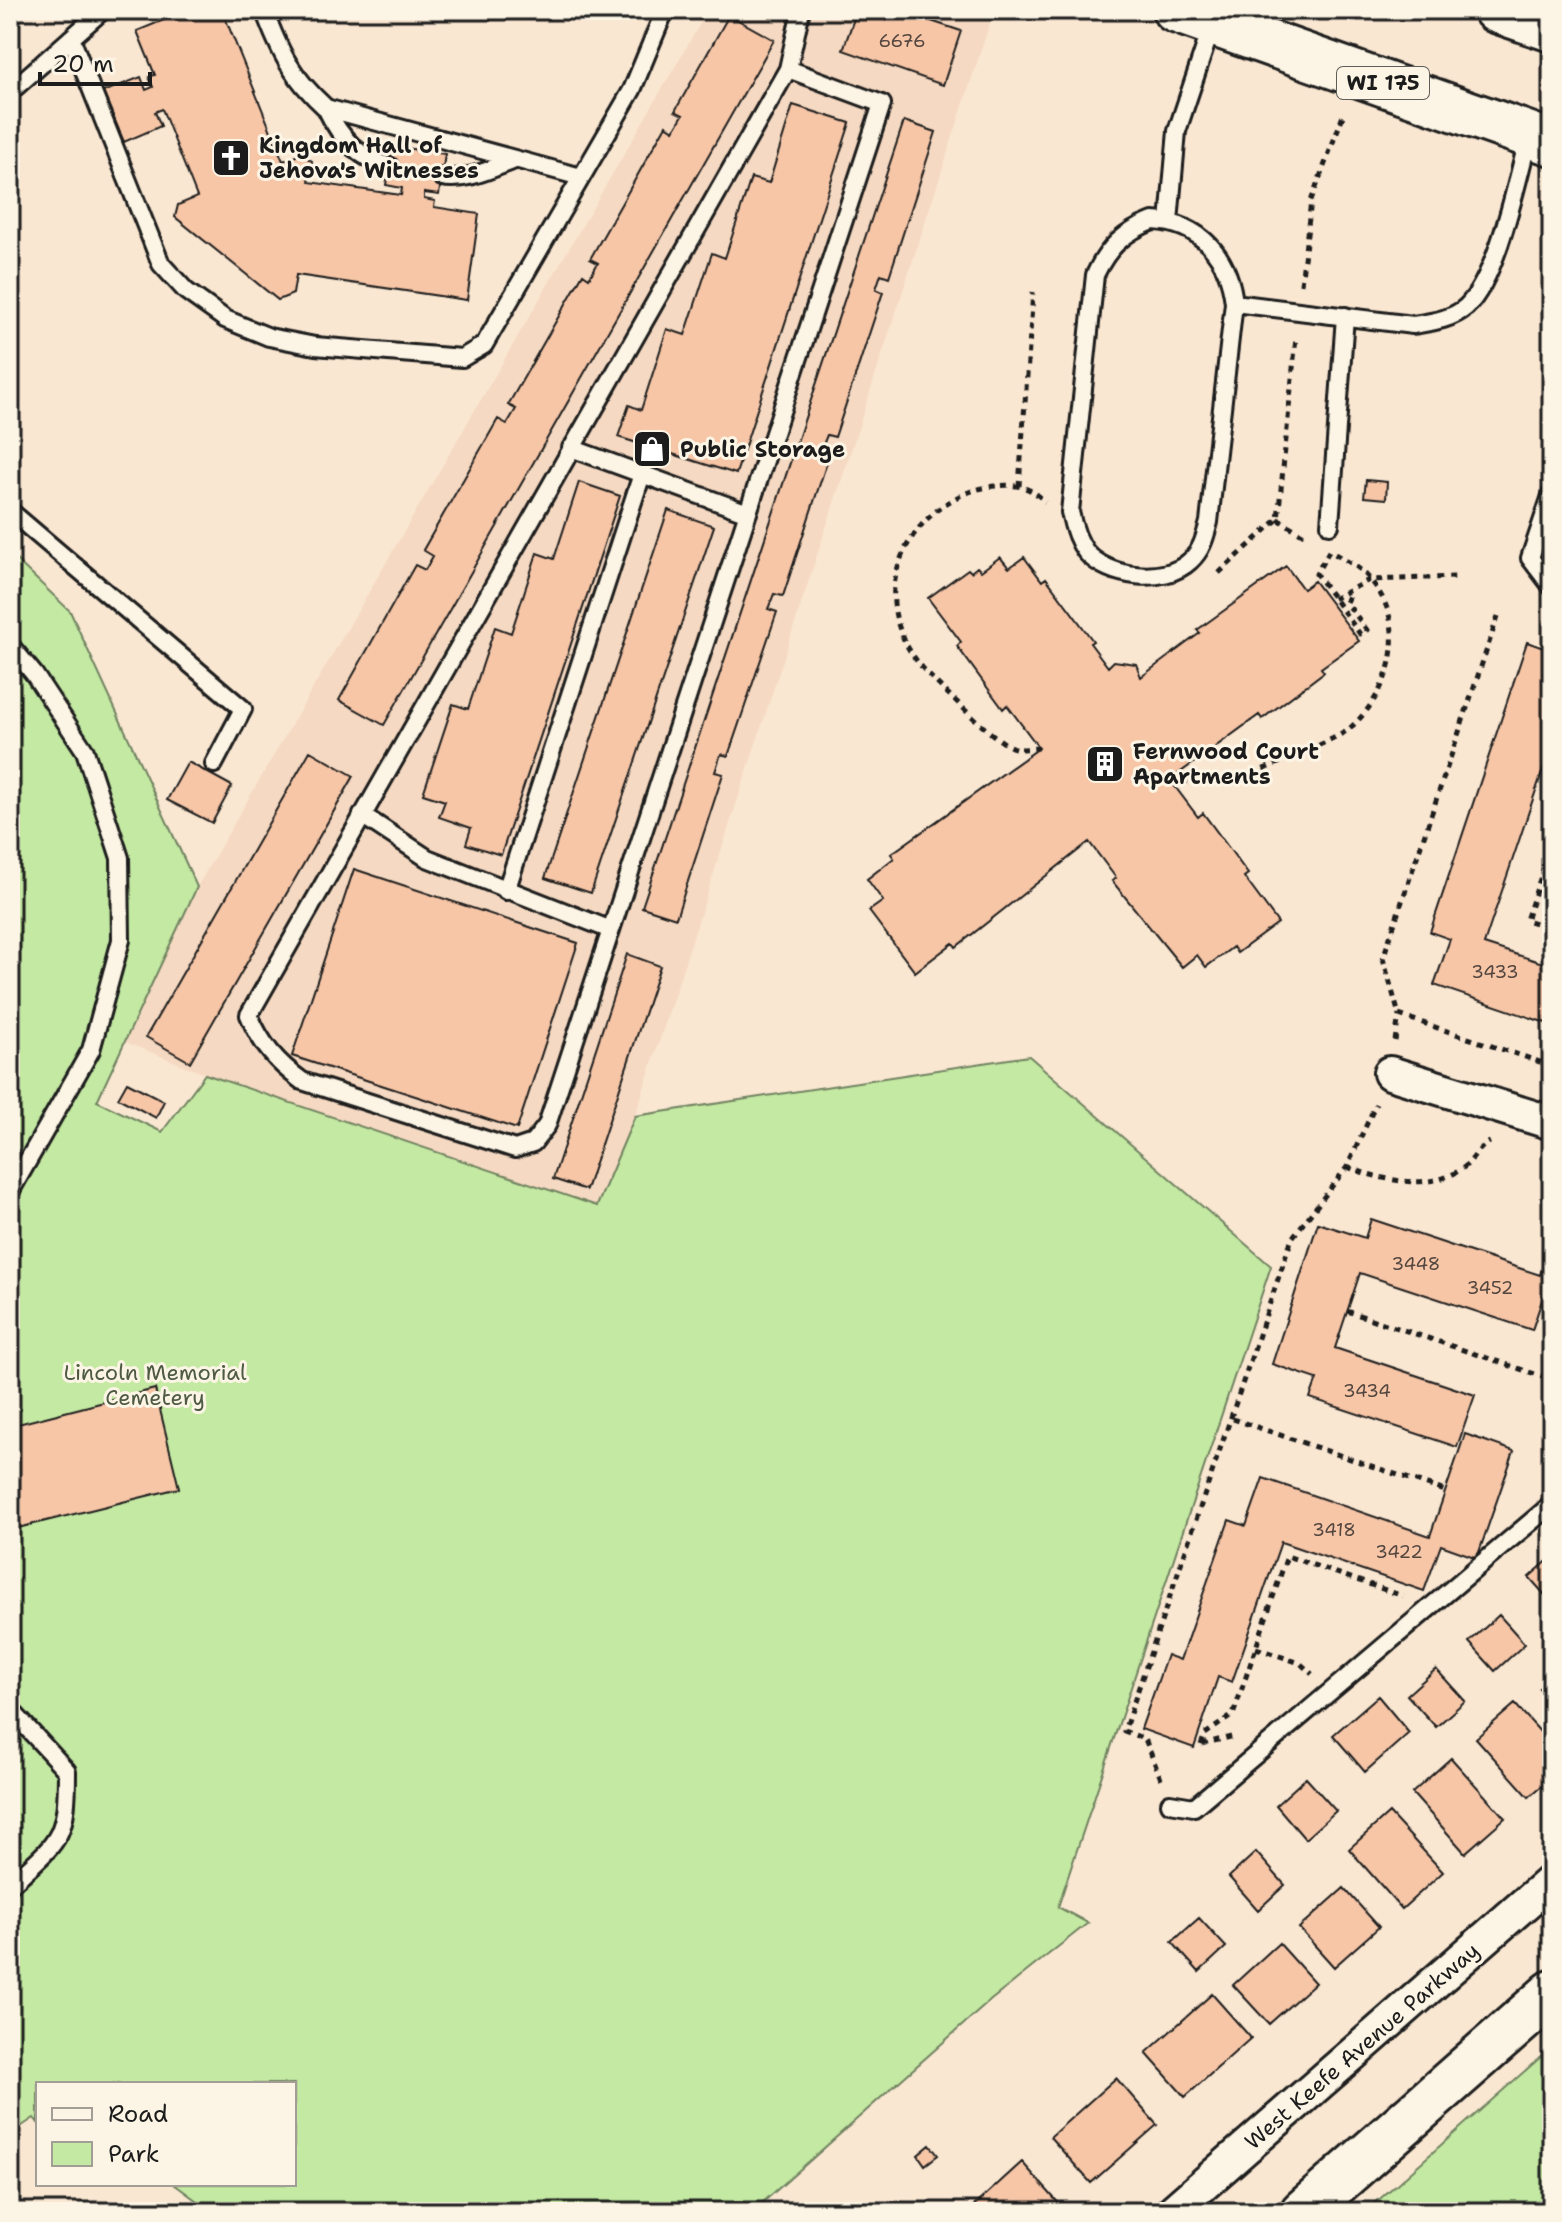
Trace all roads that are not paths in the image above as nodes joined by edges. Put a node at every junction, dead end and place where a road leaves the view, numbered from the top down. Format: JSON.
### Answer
{"nodes":[{"id":1,"x":103,"y":10,"type":"edge"},
{"id":2,"x":264,"y":10,"type":"edge"},
{"id":3,"x":665,"y":10,"type":"edge"},
{"id":4,"x":801,"y":10,"type":"edge"},
{"id":5,"x":1496,"y":10,"type":"edge"},
{"id":6,"x":1194,"y":17,"type":"edge"},
{"id":7,"x":1552,"y":29,"type":"edge"},
{"id":8,"x":71,"y":38,"type":"junction"},
{"id":9,"x":788,"y":69,"type":"junction"},
{"id":10,"x":10,"y":92,"type":"edge"},
{"id":11,"x":326,"y":108,"type":"junction"},
{"id":12,"x":1541,"y":139,"type":"edge"},
{"id":13,"x":515,"y":160,"type":"junction"},
{"id":14,"x":389,"y":166,"type":"dead end"},
{"id":15,"x":442,"y":177,"type":"dead end"},
{"id":16,"x":581,"y":177,"type":"junction"},
{"id":17,"x":1169,"y":222,"type":"junction"},
{"id":18,"x":1234,"y":303,"type":"junction"},
{"id":19,"x":1345,"y":316,"type":"junction"},
{"id":20,"x":571,"y":448,"type":"junction"},
{"id":21,"x":642,"y":474,"type":"junction"},
{"id":22,"x":1552,"y":493,"type":"edge"},
{"id":23,"x":10,"y":511,"type":"edge"},
{"id":24,"x":748,"y":513,"type":"junction"},
{"id":25,"x":1330,"y":525,"type":"dead end"},
{"id":26,"x":1552,"y":587,"type":"edge"},
{"id":27,"x":10,"y":645,"type":"edge"},
{"id":28,"x":214,"y":764,"type":"dead end"},
{"id":29,"x":362,"y":815,"type":"junction"},
{"id":30,"x":506,"y":891,"type":"junction"},
{"id":31,"x":611,"y":930,"type":"junction"},
{"id":32,"x":1390,"y":1073,"type":"road end"},
{"id":33,"x":1552,"y":1123,"type":"edge"},
{"id":34,"x":10,"y":1192,"type":"edge"},
{"id":35,"x":1552,"y":1504,"type":"edge"},
{"id":36,"x":10,"y":1709,"type":"edge"},
{"id":37,"x":1170,"y":1803,"type":"road end"},
{"id":38,"x":1552,"y":1880,"type":"edge"},
{"id":39,"x":10,"y":1885,"type":"edge"},
{"id":40,"x":1552,"y":1993,"type":"edge"},
{"id":41,"x":1172,"y":2212,"type":"edge"},
{"id":42,"x":1303,"y":2212,"type":"edge"}],
"edges":[{"from":1,"to":8,"type":"lane"},
{"from":2,"to":11,"type":"lane"},
{"from":3,"to":16,"type":"lane"},
{"from":4,"to":9,"type":"lane"},
{"from":5,"to":7,"type":"main road"},
{"from":6,"to":12,"type":"main road","number":"WI 175"},
{"from":6,"to":17,"type":"lane"},
{"from":8,"to":10,"type":"lane"},
{"from":8,"to":16,"type":"lane"},
{"from":9,"to":20,"type":"lane"},
{"from":9,"to":24,"type":"lane"},
{"from":11,"to":13,"type":"lane"},
{"from":11,"to":14,"type":"lane"},
{"from":12,"to":19,"type":"lane"},
{"from":13,"to":15,"type":"lane"},
{"from":13,"to":16,"type":"lane"},
{"from":17,"to":18,"type":"lane"},
{"from":17,"to":18,"type":"lane"},
{"from":18,"to":19,"type":"lane"},
{"from":19,"to":25,"type":"lane"},
{"from":20,"to":21,"type":"lane"},
{"from":20,"to":29,"type":"lane"},
{"from":21,"to":24,"type":"lane"},
{"from":21,"to":30,"type":"lane"},
{"from":22,"to":26,"type":"lane"},
{"from":23,"to":28,"type":"lane"},
{"from":24,"to":31,"type":"lane"},
{"from":27,"to":34,"type":"lane"},
{"from":29,"to":30,"type":"lane"},
{"from":29,"to":31,"type":"lane"},
{"from":30,"to":31,"type":"lane"},
{"from":32,"to":33,"type":"street"},
{"from":35,"to":37,"type":"lane"},
{"from":36,"to":39,"type":"lane"},
{"from":38,"to":41,"type":"street","name":"West Keefe Avenue Parkway"},
{"from":40,"to":42,"type":"main road"}]}
